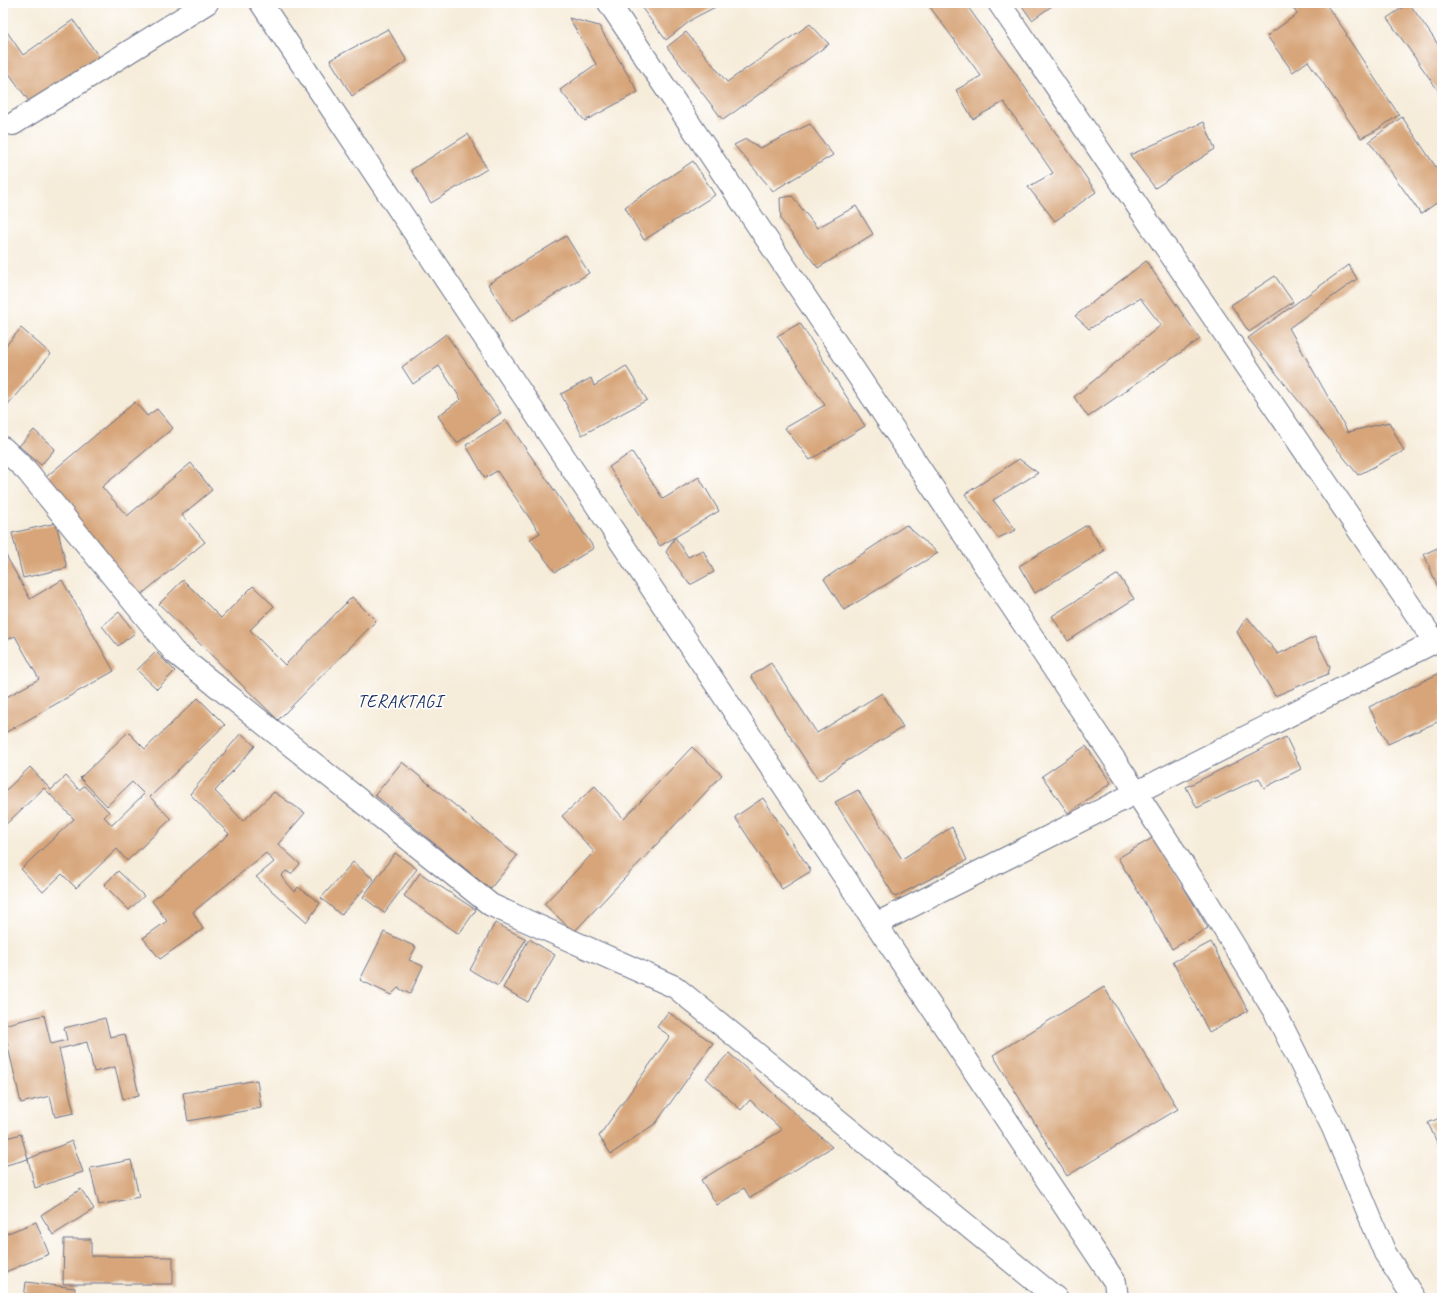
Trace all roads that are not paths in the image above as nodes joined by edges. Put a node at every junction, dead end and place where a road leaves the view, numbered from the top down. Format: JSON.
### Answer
{"nodes":[{"id":1,"x":207,"y":3,"type":"edge"},
{"id":2,"x":261,"y":3,"type":"edge"},
{"id":3,"x":609,"y":3,"type":"edge"},
{"id":4,"x":1000,"y":3,"type":"edge"},
{"id":5,"x":13,"y":124,"type":"dead end"},
{"id":6,"x":3,"y":448,"type":"edge"},
{"id":7,"x":1438,"y":640,"type":"edge"},
{"id":8,"x":1136,"y":792,"type":"junction"},
{"id":9,"x":876,"y":924,"type":"junction"},
{"id":10,"x":1056,"y":1298,"type":"edge"},
{"id":11,"x":1117,"y":1298,"type":"edge"},
{"id":12,"x":1414,"y":1298,"type":"edge"}],
"edges":[{"from":1,"to":5,"type":"street"},
{"from":2,"to":9,"type":"street"},
{"from":3,"to":8,"type":"street"},
{"from":4,"to":7,"type":"street"},
{"from":6,"to":10,"type":"street"},
{"from":7,"to":8,"type":"street"},
{"from":8,"to":9,"type":"street"},
{"from":8,"to":12,"type":"street"},
{"from":9,"to":11,"type":"street"}]}
